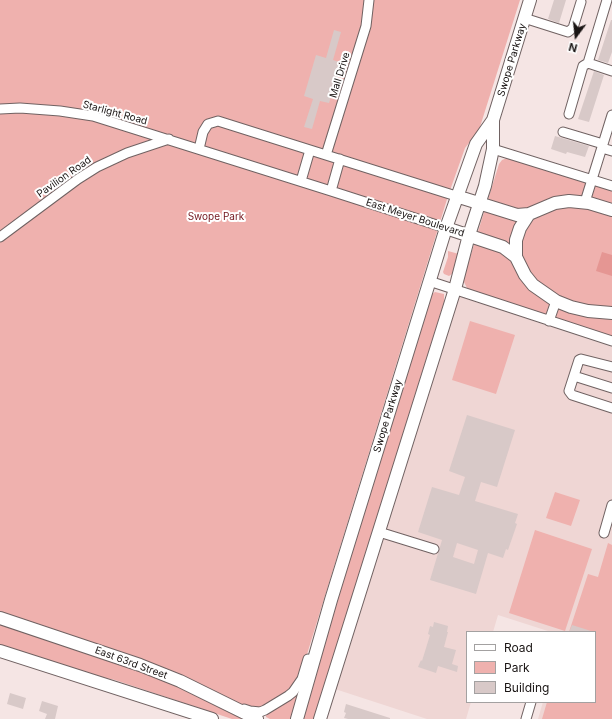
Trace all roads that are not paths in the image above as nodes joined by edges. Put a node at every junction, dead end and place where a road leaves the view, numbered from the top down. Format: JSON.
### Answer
{"nodes":[{"id":1,"x":369,"y":0,"type":"edge"},
{"id":2,"x":530,"y":0,"type":"edge"},
{"id":3,"x":607,"y":0,"type":"edge"},
{"id":4,"x":581,"y":2,"type":"dead end"},
{"id":5,"x":524,"y":18,"type":"junction"},
{"id":6,"x":588,"y":63,"type":"junction"},
{"id":7,"x":612,"y":71,"type":"edge"},
{"id":8,"x":0,"y":110,"type":"edge"},
{"id":9,"x":569,"y":114,"type":"dead end"},
{"id":10,"x":612,"y":115,"type":"edge"},
{"id":11,"x":493,"y":120,"type":"junction"},
{"id":12,"x":563,"y":132,"type":"dead end"},
{"id":13,"x":169,"y":140,"type":"junction"},
{"id":14,"x":602,"y":146,"type":"junction"},
{"id":15,"x":199,"y":149,"type":"junction"},
{"id":16,"x":493,"y":149,"type":"junction"},
{"id":17,"x":310,"y":150,"type":"junction"},
{"id":18,"x":612,"y":151,"type":"edge"},
{"id":19,"x":326,"y":155,"type":"junction"},
{"id":20,"x":340,"y":159,"type":"junction"},
{"id":21,"x":592,"y":179,"type":"junction"},
{"id":22,"x":301,"y":181,"type":"junction"},
{"id":23,"x":612,"y":186,"type":"edge"},
{"id":24,"x":331,"y":191,"type":"junction"},
{"id":25,"x":456,"y":196,"type":"junction"},
{"id":26,"x":585,"y":202,"type":"junction"},
{"id":27,"x":479,"y":204,"type":"junction"},
{"id":28,"x":612,"y":210,"type":"edge"},
{"id":29,"x":529,"y":214,"type":"junction"},
{"id":30,"x":446,"y":228,"type":"junction"},
{"id":31,"x":469,"y":235,"type":"junction"},
{"id":32,"x":0,"y":237,"type":"edge"},
{"id":33,"x":516,"y":257,"type":"junction"},
{"id":34,"x":429,"y":281,"type":"junction"},
{"id":35,"x":455,"y":290,"type":"junction"},
{"id":36,"x":556,"y":301,"type":"junction"},
{"id":37,"x":612,"y":313,"type":"edge"},
{"id":38,"x":549,"y":321,"type":"junction"},
{"id":39,"x":612,"y":341,"type":"edge"},
{"id":40,"x":612,"y":367,"type":"edge"},
{"id":41,"x":574,"y":376,"type":"junction"},
{"id":42,"x":612,"y":388,"type":"edge"},
{"id":43,"x":612,"y":408,"type":"edge"},
{"id":44,"x":612,"y":505,"type":"edge"},
{"id":45,"x":379,"y":532,"type":"junction"},
{"id":46,"x":604,"y":533,"type":"dead end"},
{"id":47,"x":434,"y":549,"type":"dead end"},
{"id":48,"x":331,"y":600,"type":"junction"},
{"id":49,"x":0,"y":618,"type":"edge"},
{"id":50,"x":0,"y":651,"type":"edge"},
{"id":51,"x":200,"y":690,"type":"junction"},
{"id":52,"x":531,"y":703,"type":"edge"},
{"id":53,"x":212,"y":719,"type":"edge"},
{"id":54,"x":257,"y":719,"type":"edge"},
{"id":55,"x":297,"y":719,"type":"edge"},
{"id":56,"x":320,"y":719,"type":"edge"},
{"id":57,"x":526,"y":719,"type":"edge"}],
"edges":[{"from":1,"to":19,"type":"street","name":"Mall Drive"},
{"from":2,"to":5,"type":"main road","name":"Swope Parkway"},
{"from":3,"to":6,"type":"street"},
{"from":4,"to":5,"type":"street"},
{"from":5,"to":11,"type":"main road","name":"Swope Parkway"},
{"from":6,"to":7,"type":"street"},
{"from":6,"to":9,"type":"street"},
{"from":8,"to":13,"type":"street","name":"Starlight Road"},
{"from":10,"to":14,"type":"street"},
{"from":11,"to":16,"type":"main road","name":"Swope Parkway"},
{"from":11,"to":25,"type":"main road","name":"Swope Parkway"},
{"from":12,"to":14,"type":"street"},
{"from":13,"to":15,"type":"street","name":"Starlight Road"},
{"from":13,"to":32,"type":"street","name":"Pavilion Road"},
{"from":14,"to":18,"type":"street"},
{"from":14,"to":21,"type":"street"},
{"from":15,"to":17,"type":"street"},
{"from":15,"to":22,"type":"street","name":"East Meyer Boulevard"},
{"from":16,"to":21,"type":"street"},
{"from":16,"to":27,"type":"main road","name":"Swope Parkway"},
{"from":17,"to":19,"type":"street"},
{"from":17,"to":22,"type":"street"},
{"from":19,"to":20,"type":"street"},
{"from":20,"to":24,"type":"street"},
{"from":20,"to":25,"type":"street"},
{"from":21,"to":23,"type":"street"},
{"from":21,"to":26,"type":"street"},
{"from":22,"to":24,"type":"street","name":"East Meyer Boulevard"},
{"from":24,"to":30,"type":"street","name":"East Meyer Boulevard"},
{"from":25,"to":27,"type":"main road"},
{"from":25,"to":30,"type":"main road","name":"Swope Parkway"},
{"from":26,"to":28,"type":"main road"},
{"from":26,"to":29,"type":"main road"},
{"from":27,"to":29,"type":"main road"},
{"from":27,"to":31,"type":"main road","name":"Swope Parkway"},
{"from":29,"to":33,"type":"main road"},
{"from":30,"to":31,"type":"main road","name":"East Meyer Boulevard"},
{"from":30,"to":34,"type":"main road","name":"Swope Parkway"},
{"from":31,"to":33,"type":"main road","name":"East Meyer Boulevard"},
{"from":31,"to":35,"type":"main road","name":"Swope Parkway"},
{"from":33,"to":36,"type":"main road","name":"East Meyer Boulevard"},
{"from":34,"to":35,"type":"street"},
{"from":34,"to":48,"type":"main road","name":"Swope Parkway"},
{"from":35,"to":38,"type":"street"},
{"from":35,"to":45,"type":"main road","name":"Swope Parkway"},
{"from":36,"to":37,"type":"main road","name":"East Meyer Boulevard"},
{"from":36,"to":38,"type":"street"},
{"from":38,"to":39,"type":"street"},
{"from":40,"to":41,"type":"street"},
{"from":41,"to":42,"type":"street"},
{"from":41,"to":43,"type":"street"},
{"from":44,"to":46,"type":"street"},
{"from":45,"to":47,"type":"street"},
{"from":45,"to":56,"type":"main road","name":"Swope Parkway"},
{"from":48,"to":51,"type":"street"},
{"from":48,"to":55,"type":"main road","name":"Swope Parkway"},
{"from":49,"to":51,"type":"main road","name":"East 63rd Street"},
{"from":50,"to":53,"type":"main road"},
{"from":51,"to":54,"type":"main road","name":"East 63rd Street"},
{"from":52,"to":57,"type":"street"}]}
